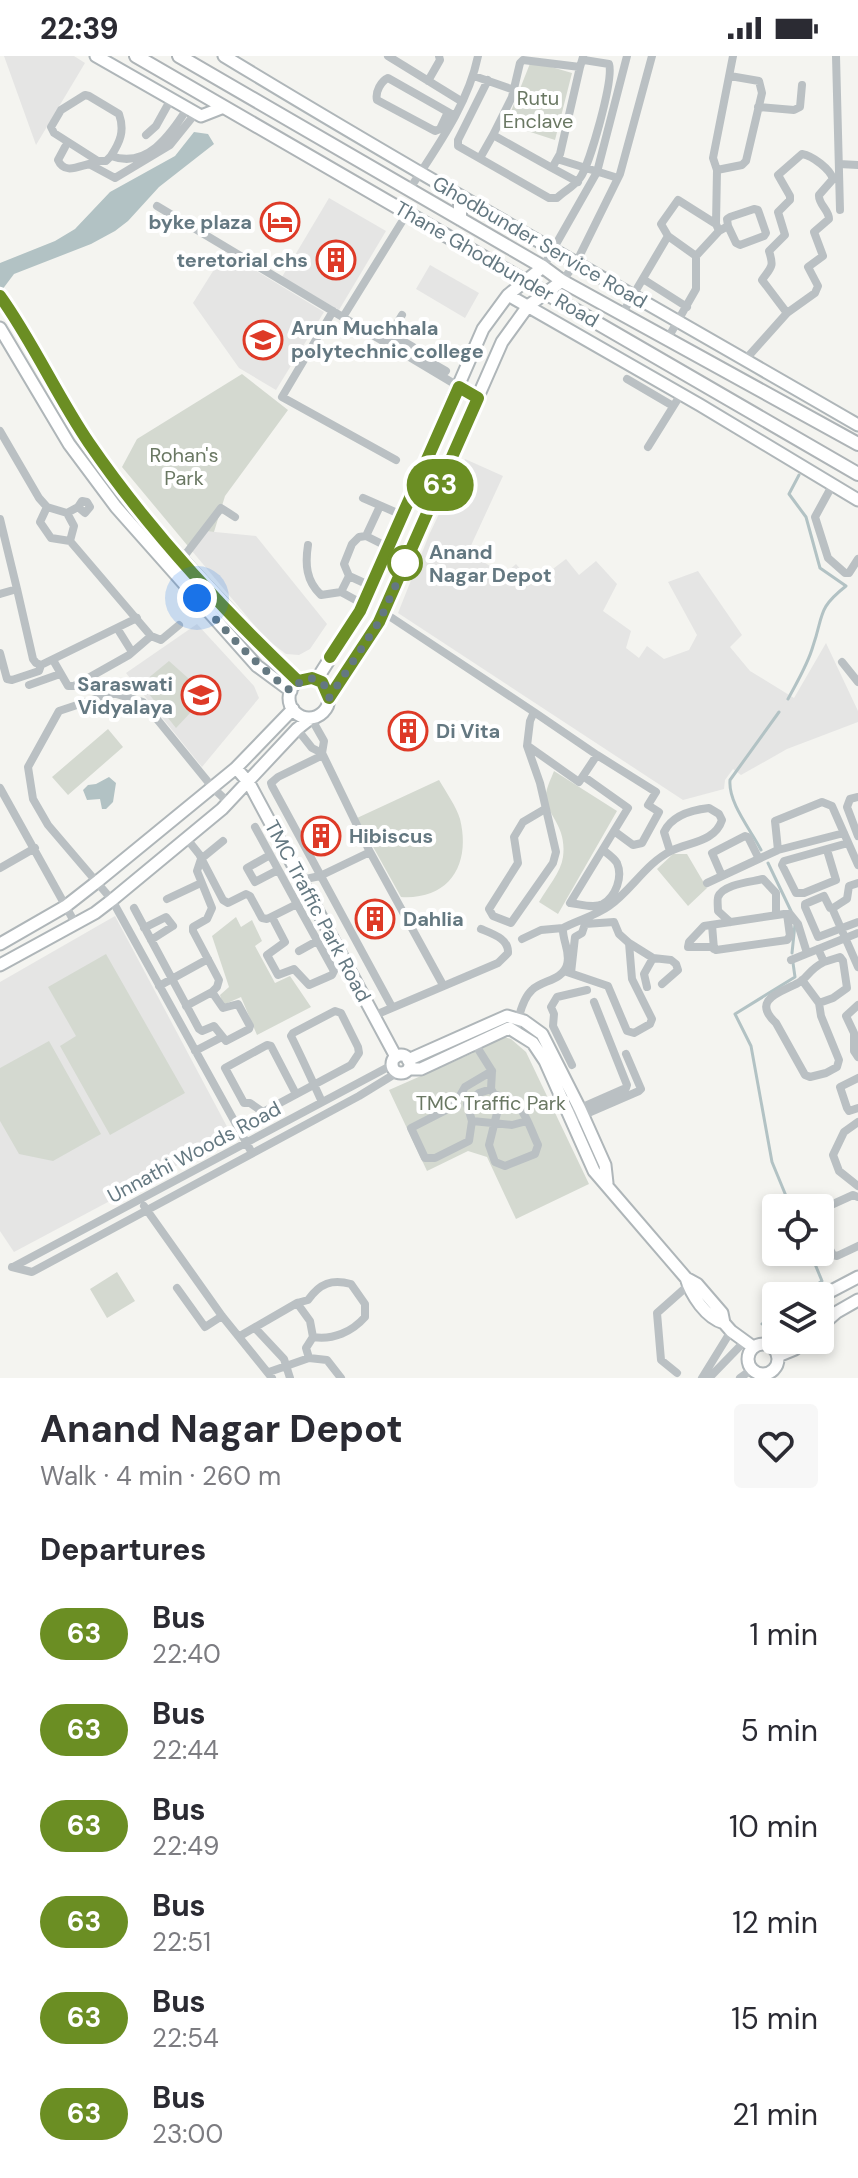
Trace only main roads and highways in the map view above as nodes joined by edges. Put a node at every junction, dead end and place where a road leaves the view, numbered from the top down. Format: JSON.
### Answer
{"nodes":[{"id":1,"x":96,"y":56,"type":"edge"},
{"id":2,"x":136,"y":56,"type":"edge"},
{"id":3,"x":179,"y":56,"type":"edge"},
{"id":4,"x":224,"y":56,"type":"edge"},
{"id":5,"x":224,"y":107,"type":"junction"},
{"id":6,"x":460,"y":197,"type":"junction"},
{"id":7,"x":460,"y":219,"type":"junction"},
{"id":8,"x":543,"y":267,"type":"junction"},
{"id":9,"x":526,"y":280,"type":"junction"},
{"id":10,"x":562,"y":281,"type":"junction"},
{"id":11,"x":548,"y":293,"type":"junction"},
{"id":12,"x":508,"y":295,"type":"junction"},
{"id":13,"x":0,"y":296,"type":"edge"},
{"id":14,"x":528,"y":306,"type":"junction"},
{"id":15,"x":0,"y":328,"type":"edge"},
{"id":16,"x":858,"y":425,"type":"edge"},
{"id":17,"x":858,"y":444,"type":"edge"},
{"id":18,"x":91,"y":447,"type":"junction"},
{"id":19,"x":78,"y":456,"type":"junction"},
{"id":20,"x":858,"y":474,"type":"edge"},
{"id":21,"x":113,"y":478,"type":"junction"},
{"id":22,"x":125,"y":493,"type":"junction"},
{"id":23,"x":106,"y":494,"type":"junction"},
{"id":24,"x":858,"y":500,"type":"edge"},
{"id":25,"x":317,"y":679,"type":"junction"},
{"id":26,"x":294,"y":686,"type":"junction"},
{"id":27,"x":329,"y":698,"type":"junction"},
{"id":28,"x":293,"y":709,"type":"junction"},
{"id":29,"x":311,"y":718,"type":"junction"},
{"id":30,"x":236,"y":768,"type":"junction"},
{"id":31,"x":249,"y":783,"type":"junction"},
{"id":32,"x":0,"y":944,"type":"edge"},
{"id":33,"x":0,"y":965,"type":"edge"},
{"id":34,"x":513,"y":1023,"type":"junction"},
{"id":35,"x":400,"y":1065,"type":"junction"},
{"id":36,"x":576,"y":1114,"type":"junction"},
{"id":37,"x":858,"y":1277,"type":"edge"},
{"id":38,"x":834,"y":1290,"type":"edge"},
{"id":39,"x":858,"y":1300,"type":"edge"},
{"id":40,"x":834,"y":1315,"type":"edge"},
{"id":41,"x":762,"y":1342,"type":"edge"},
{"id":42,"x":749,"y":1344,"type":"junction"},
{"id":43,"x":783,"y":1354,"type":"edge"},
{"id":44,"x":778,"y":1356,"type":"joint"},
{"id":45,"x":770,"y":1375,"type":"edge"}],
"edges":[{"from":1,"to":5,"type":"main road"},
{"from":2,"to":5,"type":"main road","name":"Thane Ghodbunder Road"},
{"from":3,"to":7,"type":"main road","name":"Thane Ghodbunder Road"},
{"from":4,"to":6,"type":"main road","name":"Ghodbunder Service Road"},
{"from":5,"to":9,"type":"main road","name":"Thane Ghodbunder Road"},
{"from":6,"to":7,"type":"main road"},
{"from":6,"to":16,"type":"main road","name":"Ghodbunder Service Road"},
{"from":7,"to":8,"type":"main road","name":"Thane Ghodbunder Road"},
{"from":8,"to":9,"type":"main road"},
{"from":8,"to":10,"type":"main road","name":"Thane Ghodbunder Road"},
{"from":9,"to":11,"type":"main road","name":"Thane Ghodbunder Road"},
{"from":9,"to":12,"type":"main road"},
{"from":10,"to":11,"type":"main road"},
{"from":10,"to":17,"type":"main road","name":"Thane Ghodbunder Road"},
{"from":11,"to":14,"type":"main road"},
{"from":11,"to":20,"type":"main road","name":"Thane Ghodbunder Road"},
{"from":12,"to":14,"type":"main road"},
{"from":12,"to":25,"type":"main road"},
{"from":13,"to":18,"type":"main road"},
{"from":14,"to":24,"type":"main road"},
{"from":14,"to":27,"type":"main road"},
{"from":15,"to":19,"type":"main road"},
{"from":18,"to":19,"type":"main road"},
{"from":18,"to":21,"type":"main road"},
{"from":19,"to":23,"type":"main road"},
{"from":21,"to":22,"type":"main road"},
{"from":21,"to":23,"type":"main road"},
{"from":22,"to":23,"type":"main road"},
{"from":22,"to":26,"type":"main road"},
{"from":23,"to":26,"type":"main road"},
{"from":25,"to":26,"type":"main road"},
{"from":25,"to":27,"type":"main road"},
{"from":26,"to":28,"type":"main road"},
{"from":27,"to":29,"type":"main road"},
{"from":28,"to":29,"type":"main road"},
{"from":28,"to":30,"type":"main road"},
{"from":29,"to":31,"type":"main road"},
{"from":30,"to":31,"type":"main road","name":"TMC Traffic Park Road"},
{"from":30,"to":32,"type":"main road"},
{"from":31,"to":33,"type":"main road"},
{"from":31,"to":35,"type":"main road","name":"TMC Traffic Park Road"},
{"from":34,"to":35,"type":"main road"},
{"from":34,"to":35,"type":"main road"},
{"from":34,"to":36,"type":"main road"},
{"from":34,"to":36,"type":"main road"},
{"from":36,"to":42,"type":"main road"},
{"from":37,"to":38,"type":"main road"},
{"from":39,"to":40,"type":"main road"},
{"from":41,"to":42,"type":"main road"},
{"from":42,"to":45,"type":"main road"},
{"from":43,"to":44,"type":"main road"},
{"from":44,"to":45,"type":"main road"}]}
